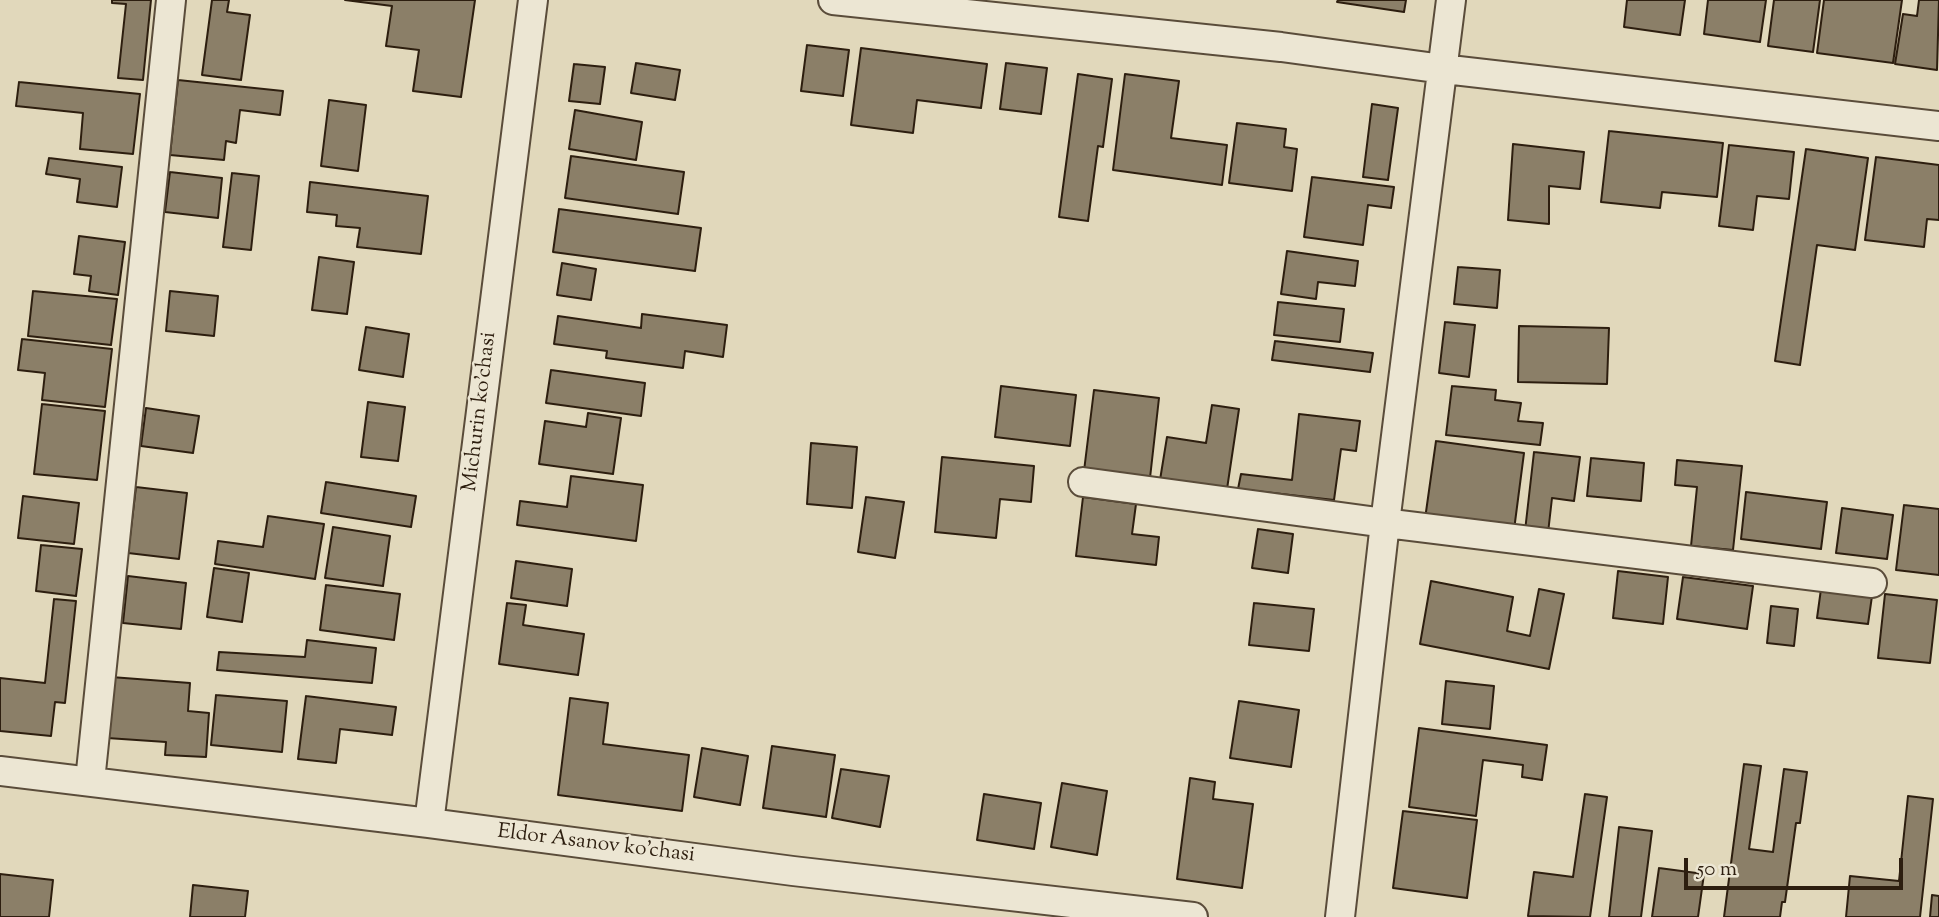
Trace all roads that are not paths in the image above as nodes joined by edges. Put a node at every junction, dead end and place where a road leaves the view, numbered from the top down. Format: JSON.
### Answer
{"nodes":[{"id":1,"x":171,"y":0,"type":"edge"},
{"id":2,"x":533,"y":0,"type":"edge"},
{"id":3,"x":833,"y":0,"type":"edge"},
{"id":4,"x":1451,"y":0,"type":"edge"},
{"id":5,"x":1443,"y":69,"type":"junction"},
{"id":6,"x":1939,"y":126,"type":"edge"},
{"id":7,"x":1083,"y":482,"type":"dead end"},
{"id":8,"x":1385,"y":523,"type":"junction"},
{"id":9,"x":1872,"y":583,"type":"dead end"},
{"id":10,"x":0,"y":771,"type":"edge"},
{"id":11,"x":90,"y":781,"type":"junction"},
{"id":12,"x":429,"y":823,"type":"junction"},
{"id":13,"x":1125,"y":913,"type":"edge"},
{"id":14,"x":1193,"y":917,"type":"edge"},
{"id":15,"x":1340,"y":917,"type":"edge"}],
"edges":[{"from":1,"to":11,"type":"street"},
{"from":2,"to":12,"type":"street","name":"Michurin ko'chasi"},
{"from":3,"to":5,"type":"street"},
{"from":4,"to":5,"type":"street"},
{"from":5,"to":6,"type":"street"},
{"from":5,"to":8,"type":"street"},
{"from":7,"to":8,"type":"street"},
{"from":8,"to":9,"type":"street"},
{"from":8,"to":15,"type":"street"},
{"from":10,"to":11,"type":"street","name":"Eldor Asanov ko'chasi"},
{"from":11,"to":12,"type":"street","name":"Eldor Asanov ko'chasi"},
{"from":12,"to":13,"type":"street","name":"Eldor Asanov ko'chasi"},
{"from":13,"to":14,"type":"street","name":"Eldor Asanov ko'chasi"}]}
